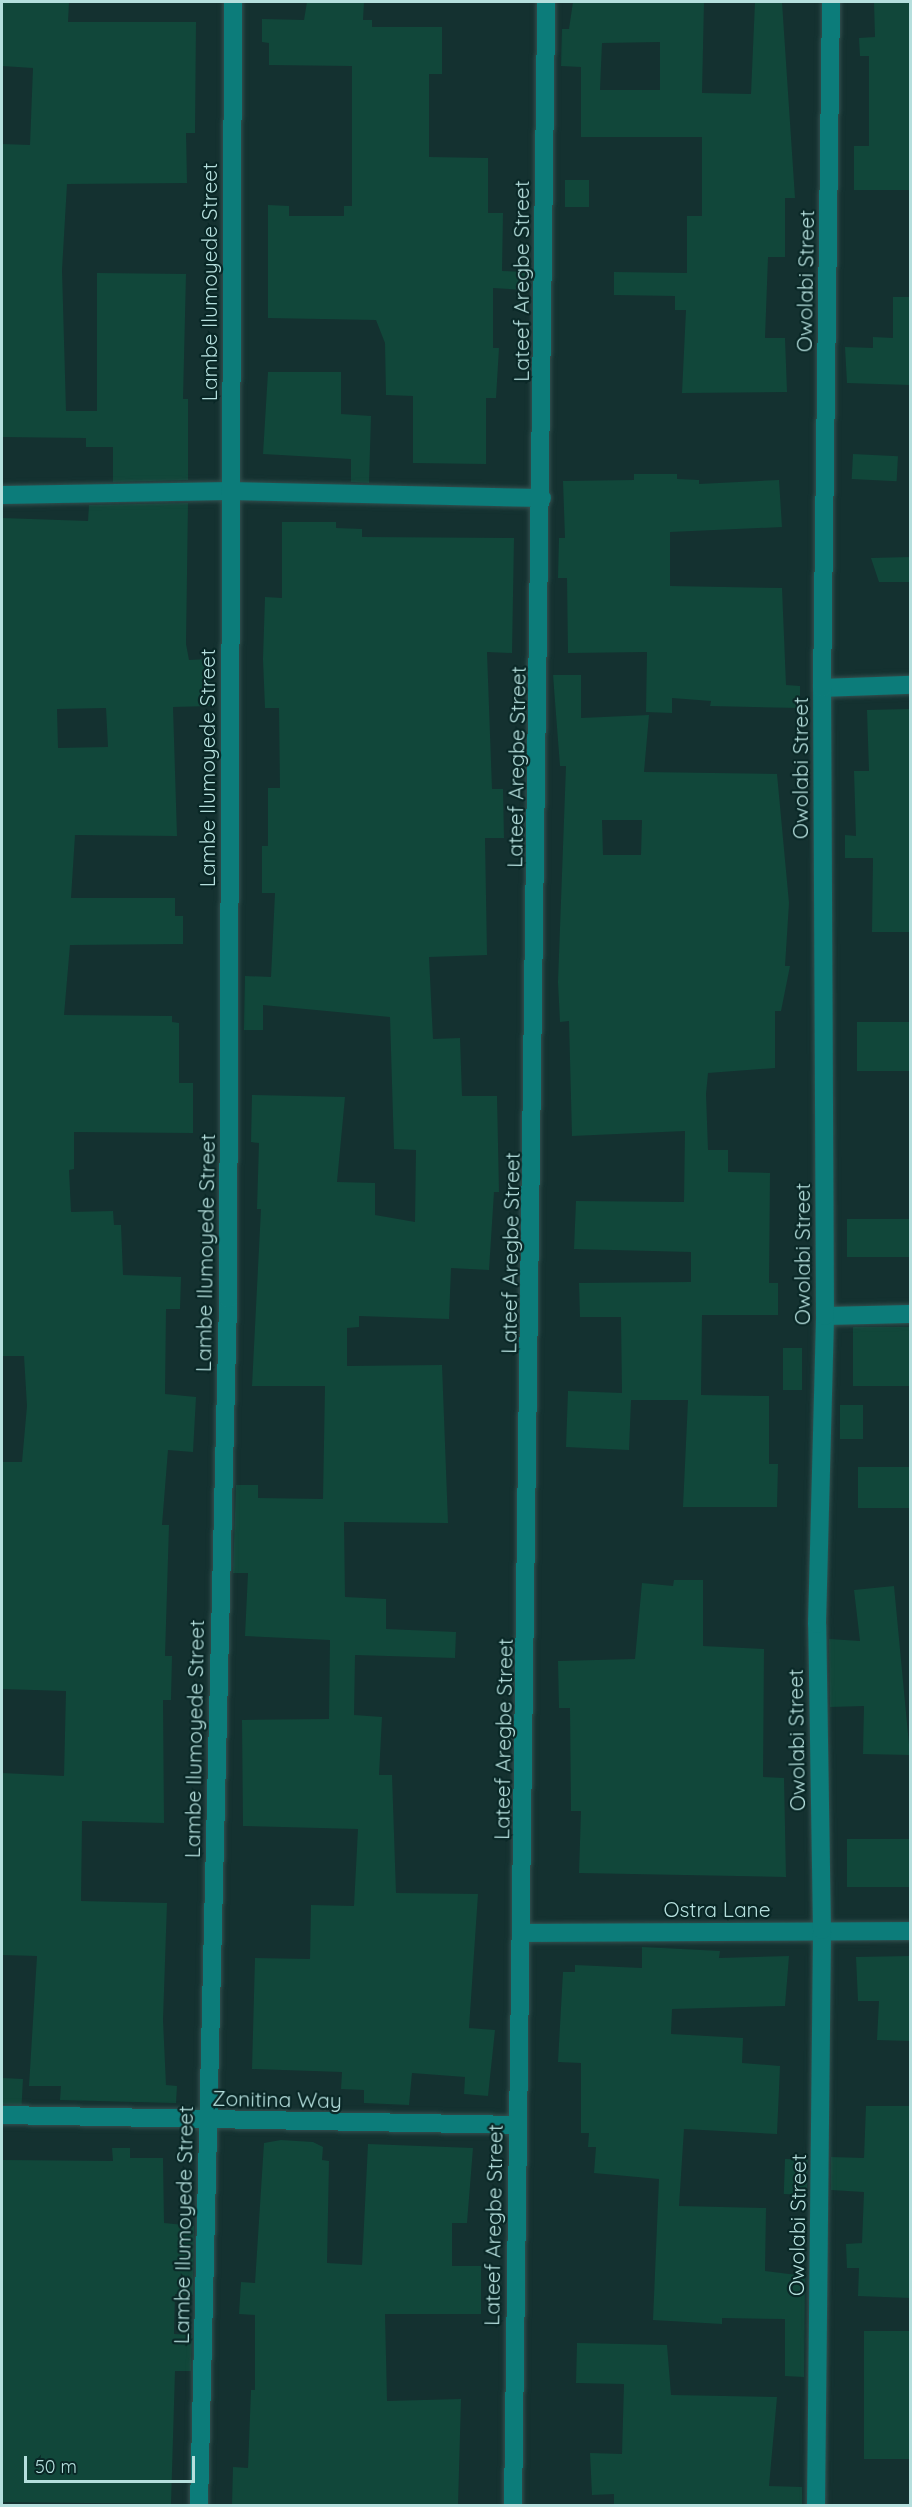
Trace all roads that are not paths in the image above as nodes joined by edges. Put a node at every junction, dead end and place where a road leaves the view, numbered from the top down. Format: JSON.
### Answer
{"nodes":[{"id":1,"x":233,"y":2,"type":"edge"},
{"id":2,"x":546,"y":2,"type":"edge"},
{"id":3,"x":831,"y":2,"type":"edge"},
{"id":4,"x":230,"y":491,"type":"junction"},
{"id":5,"x":2,"y":495,"type":"edge"},
{"id":6,"x":543,"y":498,"type":"junction"},
{"id":7,"x":910,"y":685,"type":"edge"},
{"id":8,"x":822,"y":688,"type":"junction"},
{"id":9,"x":910,"y":1314,"type":"edge"},
{"id":10,"x":825,"y":1316,"type":"junction"},
{"id":11,"x":822,"y":1930,"type":"junction"},
{"id":12,"x":910,"y":1931,"type":"edge"},
{"id":13,"x":523,"y":1933,"type":"junction"},
{"id":14,"x":2,"y":2115,"type":"edge"},
{"id":15,"x":207,"y":2121,"type":"junction"},
{"id":16,"x":517,"y":2124,"type":"junction"},
{"id":17,"x":199,"y":2505,"type":"edge"},
{"id":18,"x":513,"y":2505,"type":"edge"},
{"id":19,"x":816,"y":2505,"type":"edge"}],
"edges":[{"from":1,"to":4,"type":"street","name":"Lambe Ilumoyede Street"},
{"from":2,"to":6,"type":"street","name":"Lateef Aregbe Street"},
{"from":3,"to":8,"type":"street","name":"Owolabi Street"},
{"from":4,"to":5,"type":"street"},
{"from":4,"to":6,"type":"street"},
{"from":4,"to":15,"type":"street","name":"Lambe Ilumoyede Street"},
{"from":6,"to":13,"type":"street","name":"Lateef Aregbe Street"},
{"from":7,"to":8,"type":"street"},
{"from":8,"to":10,"type":"street","name":"Owolabi Street"},
{"from":9,"to":10,"type":"street"},
{"from":10,"to":11,"type":"street","name":"Owolabi Street"},
{"from":11,"to":12,"type":"street","name":"Ostra Lane"},
{"from":11,"to":13,"type":"street","name":"Ostra Lane"},
{"from":11,"to":19,"type":"street","name":"Owolabi Street"},
{"from":13,"to":16,"type":"street","name":"Lateef Aregbe Street"},
{"from":14,"to":15,"type":"street","name":"Zonitina Way"},
{"from":15,"to":16,"type":"street","name":"Zonitina Way"},
{"from":15,"to":17,"type":"street","name":"Lambe Ilumoyede Street"},
{"from":16,"to":18,"type":"street","name":"Lateef Aregbe Street"}]}
